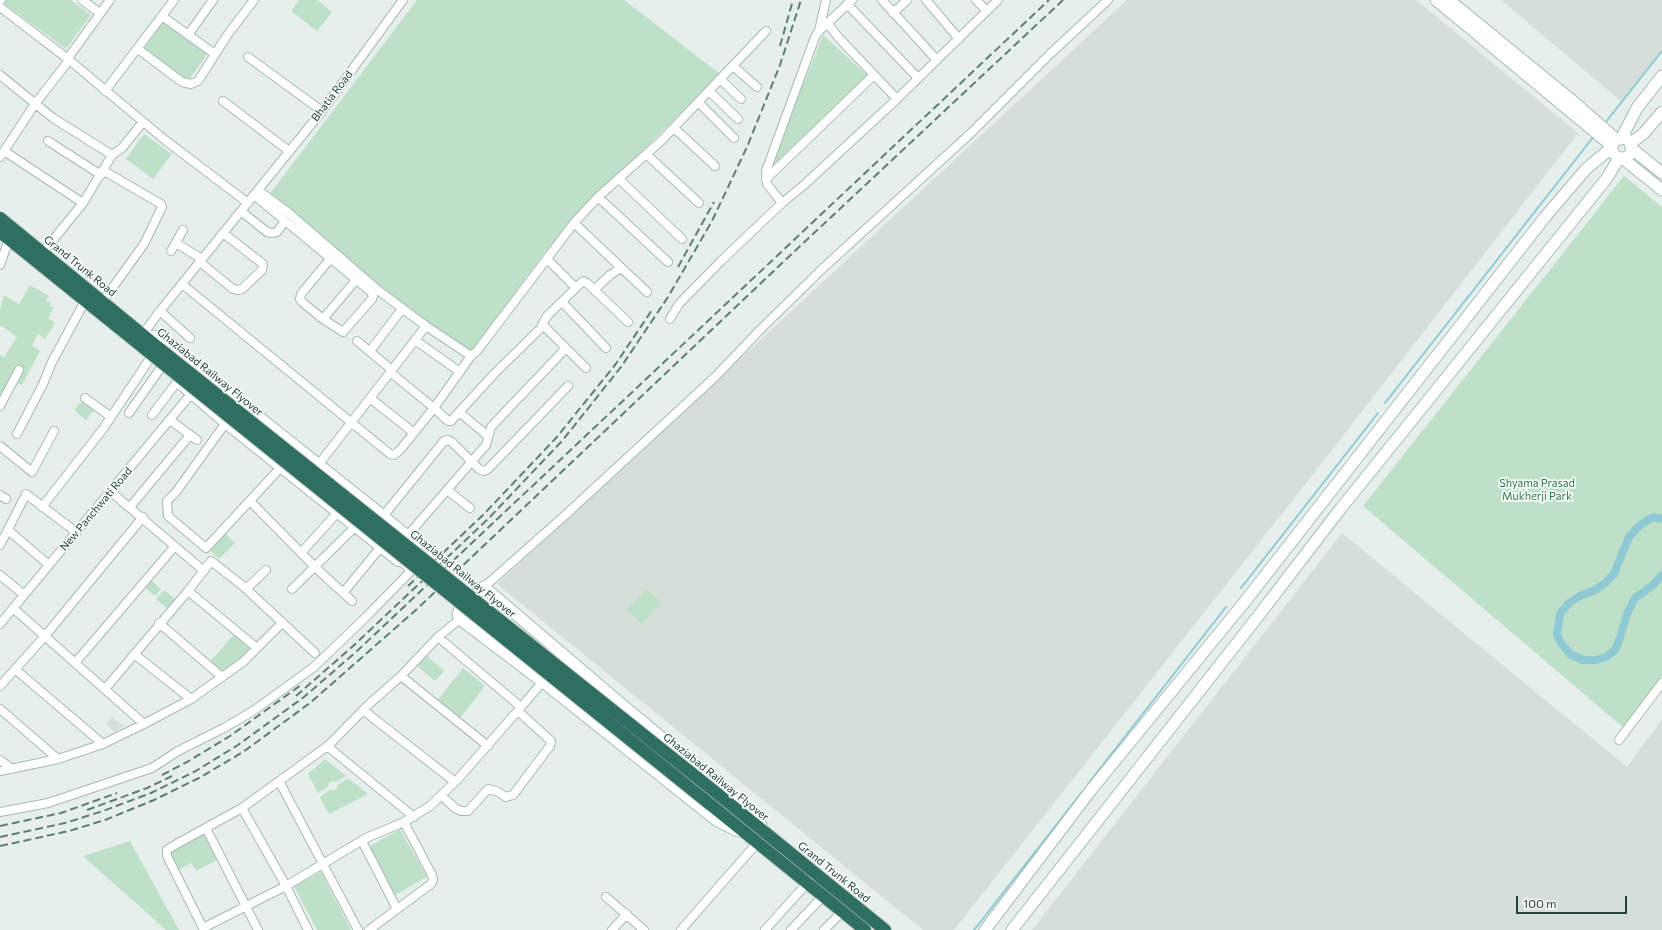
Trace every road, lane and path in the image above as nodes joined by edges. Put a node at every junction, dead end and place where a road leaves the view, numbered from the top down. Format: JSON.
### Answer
{"nodes":[{"id":1,"x":82,"y":0,"type":"edge"},
{"id":2,"x":110,"y":0,"type":"edge"},
{"id":3,"x":174,"y":0,"type":"edge"},
{"id":4,"x":213,"y":0,"type":"edge"},
{"id":5,"x":254,"y":0,"type":"edge"},
{"id":6,"x":403,"y":0,"type":"edge"},
{"id":7,"x":826,"y":0,"type":"edge"},
{"id":8,"x":882,"y":0,"type":"edge"},
{"id":9,"x":907,"y":0,"type":"edge"},
{"id":10,"x":926,"y":0,"type":"edge"},
{"id":11,"x":976,"y":0,"type":"edge"},
{"id":12,"x":998,"y":0,"type":"edge"},
{"id":13,"x":1108,"y":0,"type":"edge"},
{"id":14,"x":1436,"y":0,"type":"edge"},
{"id":15,"x":1449,"y":0,"type":"edge"},
{"id":16,"x":850,"y":2,"type":"edge"},
{"id":17,"x":0,"y":6,"type":"edge"},
{"id":18,"x":987,"y":11,"type":"junction"},
{"id":19,"x":100,"y":13,"type":"junction"},
{"id":20,"x":894,"y":13,"type":"junction"},
{"id":21,"x":162,"y":16,"type":"junction"},
{"id":22,"x":827,"y":23,"type":"junction"},
{"id":23,"x":766,"y":31,"type":"dead end"},
{"id":24,"x":819,"y":31,"type":"junction"},
{"id":25,"x":188,"y":35,"type":"junction"},
{"id":26,"x":959,"y":39,"type":"junction"},
{"id":27,"x":138,"y":49,"type":"junction"},
{"id":28,"x":215,"y":54,"type":"junction"},
{"id":29,"x":248,"y":57,"type":"dead end"},
{"id":30,"x":68,"y":59,"type":"junction"},
{"id":31,"x":937,"y":60,"type":"junction"},
{"id":32,"x":733,"y":66,"type":"junction"},
{"id":33,"x":0,"y":75,"type":"edge"},
{"id":34,"x":874,"y":75,"type":"junction"},
{"id":35,"x":1662,"y":76,"type":"edge"},
{"id":36,"x":918,"y":78,"type":"junction"},
{"id":37,"x":720,"y":79,"type":"junction"},
{"id":38,"x":757,"y":87,"type":"dead end"},
{"id":39,"x":105,"y":91,"type":"junction"},
{"id":40,"x":709,"y":91,"type":"junction"},
{"id":41,"x":741,"y":99,"type":"dead end"},
{"id":42,"x":897,"y":99,"type":"junction"},
{"id":43,"x":223,"y":102,"type":"dead end"},
{"id":44,"x":698,"y":102,"type":"junction"},
{"id":45,"x":35,"y":104,"type":"junction"},
{"id":46,"x":322,"y":110,"type":"junction"},
{"id":47,"x":1662,"y":112,"type":"edge"},
{"id":48,"x":738,"y":118,"type":"dead end"},
{"id":49,"x":142,"y":122,"type":"junction"},
{"id":50,"x":674,"y":128,"type":"junction"},
{"id":51,"x":734,"y":138,"type":"dead end"},
{"id":52,"x":48,"y":141,"type":"dead end"},
{"id":53,"x":1621,"y":144,"type":"junction"},
{"id":54,"x":289,"y":151,"type":"junction"},
{"id":55,"x":2,"y":154,"type":"edge"},
{"id":56,"x":646,"y":154,"type":"junction"},
{"id":57,"x":112,"y":155,"type":"junction"},
{"id":58,"x":1621,"y":158,"type":"junction"},
{"id":59,"x":715,"y":166,"type":"dead end"},
{"id":60,"x":103,"y":173,"type":"junction"},
{"id":61,"x":1662,"y":173,"type":"edge"},
{"id":62,"x":619,"y":179,"type":"junction"},
{"id":63,"x":766,"y":179,"type":"junction"},
{"id":64,"x":1662,"y":190,"type":"edge"},
{"id":65,"x":256,"y":192,"type":"junction"},
{"id":66,"x":598,"y":197,"type":"junction"},
{"id":67,"x":83,"y":203,"type":"junction"},
{"id":68,"x":248,"y":203,"type":"junction"},
{"id":69,"x":699,"y":203,"type":"dead end"},
{"id":70,"x":782,"y":203,"type":"junction"},
{"id":71,"x":241,"y":211,"type":"junction"},
{"id":72,"x":0,"y":218,"type":"edge"},
{"id":73,"x":285,"y":221,"type":"junction"},
{"id":74,"x":574,"y":223,"type":"junction"},
{"id":75,"x":183,"y":230,"type":"dead end"},
{"id":76,"x":223,"y":233,"type":"junction"},
{"id":77,"x":5,"y":235,"type":"edge"},
{"id":78,"x":682,"y":239,"type":"dead end"},
{"id":79,"x":176,"y":243,"type":"junction"},
{"id":80,"x":171,"y":251,"type":"dead end"},
{"id":81,"x":40,"y":257,"type":"junction"},
{"id":82,"x":330,"y":259,"type":"junction"},
{"id":83,"x":547,"y":259,"type":"junction"},
{"id":84,"x":201,"y":260,"type":"junction"},
{"id":85,"x":668,"y":262,"type":"dead end"},
{"id":86,"x":0,"y":265,"type":"edge"},
{"id":87,"x":621,"y":268,"type":"junction"},
{"id":88,"x":356,"y":280,"type":"junction"},
{"id":89,"x":182,"y":284,"type":"junction"},
{"id":90,"x":576,"y":288,"type":"junction"},
{"id":91,"x":594,"y":290,"type":"junction"},
{"id":92,"x":647,"y":292,"type":"dead end"},
{"id":93,"x":85,"y":301,"type":"junction"},
{"id":94,"x":103,"y":301,"type":"junction"},
{"id":95,"x":562,"y":302,"type":"junction"},
{"id":96,"x":402,"y":309,"type":"junction"},
{"id":97,"x":160,"y":311,"type":"junction"},
{"id":98,"x":323,"y":319,"type":"junction"},
{"id":99,"x":670,"y":319,"type":"dead end"},
{"id":100,"x":628,"y":322,"type":"dead end"},
{"id":101,"x":543,"y":325,"type":"junction"},
{"id":102,"x":426,"y":326,"type":"junction"},
{"id":103,"x":190,"y":338,"type":"dead end"},
{"id":104,"x":141,"y":339,"type":"junction"},
{"id":105,"x":415,"y":340,"type":"junction"},
{"id":106,"x":357,"y":341,"type":"dead end"},
{"id":107,"x":566,"y":348,"type":"junction"},
{"id":108,"x":606,"y":348,"type":"dead end"},
{"id":109,"x":370,"y":351,"type":"junction"},
{"id":110,"x":153,"y":354,"type":"junction"},
{"id":111,"x":471,"y":356,"type":"junction"},
{"id":112,"x":160,"y":368,"type":"junction"},
{"id":113,"x":586,"y":368,"type":"dead end"},
{"id":114,"x":19,"y":370,"type":"dead end"},
{"id":115,"x":391,"y":371,"type":"junction"},
{"id":116,"x":460,"y":372,"type":"junction"},
{"id":117,"x":177,"y":382,"type":"junction"},
{"id":118,"x":568,"y":386,"type":"dead end"},
{"id":119,"x":191,"y":394,"type":"junction"},
{"id":120,"x":85,"y":398,"type":"dead end"},
{"id":121,"x":370,"y":398,"type":"junction"},
{"id":122,"x":0,"y":406,"type":"edge"},
{"id":123,"x":434,"y":408,"type":"junction"},
{"id":124,"x":129,"y":412,"type":"dead end"},
{"id":125,"x":459,"y":412,"type":"junction"},
{"id":126,"x":152,"y":415,"type":"dead end"},
{"id":127,"x":111,"y":417,"type":"junction"},
{"id":128,"x":170,"y":420,"type":"junction"},
{"id":129,"x":351,"y":422,"type":"junction"},
{"id":130,"x":225,"y":424,"type":"junction"},
{"id":131,"x":54,"y":431,"type":"dead end"},
{"id":132,"x":414,"y":433,"type":"junction"},
{"id":133,"x":17,"y":434,"type":"dead end"},
{"id":134,"x":488,"y":436,"type":"junction"},
{"id":135,"x":0,"y":446,"type":"edge"},
{"id":136,"x":300,"y":448,"type":"junction"},
{"id":137,"x":472,"y":461,"type":"junction"},
{"id":138,"x":319,"y":464,"type":"junction"},
{"id":139,"x":280,"y":468,"type":"junction"},
{"id":140,"x":447,"y":490,"type":"junction"},
{"id":141,"x":110,"y":491,"type":"junction"},
{"id":142,"x":250,"y":501,"type":"junction"},
{"id":143,"x":42,"y":507,"type":"junction"},
{"id":144,"x":130,"y":507,"type":"junction"},
{"id":145,"x":470,"y":508,"type":"dead end"},
{"id":146,"x":337,"y":513,"type":"junction"},
{"id":147,"x":384,"y":515,"type":"junction"},
{"id":148,"x":143,"y":517,"type":"junction"},
{"id":149,"x":355,"y":527,"type":"junction"},
{"id":150,"x":8,"y":530,"type":"junction"},
{"id":151,"x":76,"y":532,"type":"junction"},
{"id":152,"x":408,"y":535,"type":"junction"},
{"id":153,"x":1,"y":540,"type":"edge"},
{"id":154,"x":175,"y":546,"type":"junction"},
{"id":155,"x":380,"y":548,"type":"junction"},
{"id":156,"x":301,"y":553,"type":"junction"},
{"id":157,"x":402,"y":562,"type":"junction"},
{"id":158,"x":49,"y":565,"type":"junction"},
{"id":159,"x":315,"y":567,"type":"junction"},
{"id":160,"x":266,"y":570,"type":"dead end"},
{"id":161,"x":204,"y":571,"type":"junction"},
{"id":162,"x":0,"y":575,"type":"edge"},
{"id":163,"x":484,"y":587,"type":"junction"},
{"id":164,"x":246,"y":589,"type":"junction"},
{"id":165,"x":292,"y":589,"type":"dead end"},
{"id":166,"x":188,"y":591,"type":"junction"},
{"id":167,"x":343,"y":593,"type":"junction"},
{"id":168,"x":24,"y":595,"type":"junction"},
{"id":169,"x":352,"y":601,"type":"dead end"},
{"id":170,"x":13,"y":608,"type":"junction"},
{"id":171,"x":460,"y":618,"type":"junction"},
{"id":172,"x":159,"y":623,"type":"junction"},
{"id":173,"x":282,"y":623,"type":"junction"},
{"id":174,"x":0,"y":624,"type":"edge"},
{"id":175,"x":45,"y":636,"type":"junction"},
{"id":176,"x":438,"y":637,"type":"junction"},
{"id":177,"x":257,"y":648,"type":"junction"},
{"id":178,"x":315,"y":653,"type":"dead end"},
{"id":179,"x":134,"y":654,"type":"junction"},
{"id":180,"x":564,"y":656,"type":"junction"},
{"id":181,"x":75,"y":663,"type":"junction"},
{"id":182,"x":16,"y":670,"type":"junction"},
{"id":183,"x":222,"y":676,"type":"junction"},
{"id":184,"x":401,"y":676,"type":"junction"},
{"id":185,"x":542,"y":682,"type":"junction"},
{"id":186,"x":1662,"y":683,"type":"edge"},
{"id":187,"x":0,"y":686,"type":"edge"},
{"id":188,"x":105,"y":689,"type":"junction"},
{"id":189,"x":190,"y":699,"type":"junction"},
{"id":190,"x":0,"y":709,"type":"edge"},
{"id":191,"x":519,"y":709,"type":"junction"},
{"id":192,"x":363,"y":710,"type":"junction"},
{"id":193,"x":144,"y":724,"type":"junction"},
{"id":194,"x":1619,"y":740,"type":"dead end"},
{"id":195,"x":103,"y":744,"type":"junction"},
{"id":196,"x":327,"y":746,"type":"junction"},
{"id":197,"x":488,"y":746,"type":"junction"},
{"id":198,"x":58,"y":759,"type":"junction"},
{"id":199,"x":0,"y":760,"type":"edge"},
{"id":200,"x":12,"y":769,"type":"junction"},
{"id":201,"x":0,"y":771,"type":"edge"},
{"id":202,"x":280,"y":781,"type":"junction"},
{"id":203,"x":454,"y":782,"type":"junction"},
{"id":204,"x":442,"y":796,"type":"junction"},
{"id":205,"x":242,"y":808,"type":"junction"},
{"id":206,"x":0,"y":812,"type":"edge"},
{"id":207,"x":414,"y":817,"type":"junction"},
{"id":208,"x":404,"y":822,"type":"junction"},
{"id":209,"x":206,"y":828,"type":"junction"},
{"id":210,"x":767,"y":835,"type":"junction"},
{"id":211,"x":362,"y":841,"type":"junction"},
{"id":212,"x":754,"y":841,"type":"junction"},
{"id":213,"x":323,"y":863,"type":"junction"},
{"id":214,"x":812,"y":879,"type":"junction"},
{"id":215,"x":286,"y":886,"type":"junction"},
{"id":216,"x":823,"y":896,"type":"junction"},
{"id":217,"x":606,"y":897,"type":"dead end"},
{"id":218,"x":246,"y":906,"type":"junction"},
{"id":219,"x":397,"y":909,"type":"junction"},
{"id":220,"x":842,"y":912,"type":"junction"},
{"id":221,"x":627,"y":914,"type":"junction"},
{"id":222,"x":204,"y":929,"type":"edge"},
{"id":223,"x":258,"y":930,"type":"edge"},
{"id":224,"x":308,"y":930,"type":"edge"},
{"id":225,"x":358,"y":930,"type":"edge"},
{"id":226,"x":369,"y":930,"type":"edge"},
{"id":227,"x":612,"y":930,"type":"edge"},
{"id":228,"x":644,"y":930,"type":"edge"},
{"id":229,"x":681,"y":930,"type":"edge"},
{"id":230,"x":765,"y":930,"type":"edge"},
{"id":231,"x":792,"y":930,"type":"edge"},
{"id":232,"x":824,"y":930,"type":"edge"},
{"id":233,"x":865,"y":930,"type":"edge"},
{"id":234,"x":885,"y":930,"type":"edge"},
{"id":235,"x":985,"y":930,"type":"edge"},
{"id":236,"x":1012,"y":930,"type":"edge"}],
"edges":[{"from":1,"to":19,"type":"street"},
{"from":2,"to":19,"type":"street"},
{"from":3,"to":21,"type":"street"},
{"from":4,"to":25,"type":"street"},
{"from":5,"to":28,"type":"street"},
{"from":6,"to":46,"type":"street","name":"Bhatia Road"},
{"from":7,"to":24,"type":"street"},
{"from":8,"to":20,"type":"street"},
{"from":9,"to":20,"type":"street"},
{"from":10,"to":26,"type":"street"},
{"from":11,"to":18,"type":"street"},
{"from":12,"to":18,"type":"street"},
{"from":13,"to":163,"type":"street"},
{"from":14,"to":53,"type":"street"},
{"from":15,"to":53,"type":"street"},
{"from":16,"to":22,"type":"street"},
{"from":16,"to":36,"type":"street"},
{"from":17,"to":30,"type":"street"},
{"from":18,"to":26,"type":"street"},
{"from":19,"to":30,"type":"street"},
{"from":20,"to":31,"type":"street"},
{"from":21,"to":25,"type":"street"},
{"from":21,"to":27,"type":"street"},
{"from":22,"to":24,"type":"street"},
{"from":22,"to":34,"type":"street"},
{"from":23,"to":32,"type":"street"},
{"from":24,"to":63,"type":"street"},
{"from":25,"to":28,"type":"street"},
{"from":26,"to":31,"type":"street"},
{"from":27,"to":28,"type":"street"},
{"from":27,"to":39,"type":"street"},
{"from":29,"to":46,"type":"street"},
{"from":30,"to":39,"type":"street"},
{"from":30,"to":45,"type":"street"},
{"from":31,"to":36,"type":"street"},
{"from":32,"to":37,"type":"street"},
{"from":32,"to":38,"type":"street"},
{"from":33,"to":45,"type":"street"},
{"from":34,"to":42,"type":"street"},
{"from":34,"to":63,"type":"street"},
{"from":35,"to":53,"type":"street"},
{"from":36,"to":42,"type":"street"},
{"from":37,"to":40,"type":"street"},
{"from":37,"to":41,"type":"street"},
{"from":39,"to":49,"type":"street"},
{"from":40,"to":44,"type":"street"},
{"from":40,"to":48,"type":"street"},
{"from":42,"to":70,"type":"street"},
{"from":43,"to":54,"type":"street"},
{"from":44,"to":50,"type":"street"},
{"from":44,"to":51,"type":"street"},
{"from":45,"to":55,"type":"street"},
{"from":45,"to":57,"type":"street"},
{"from":46,"to":54,"type":"street","name":"Bhatia Road"},
{"from":47,"to":53,"type":"street"},
{"from":49,"to":57,"type":"street"},
{"from":49,"to":68,"type":"street"},
{"from":50,"to":56,"type":"street"},
{"from":50,"to":59,"type":"street"},
{"from":52,"to":60,"type":"street"},
{"from":53,"to":58,"type":"street"},
{"from":53,"to":58,"type":"street"},
{"from":53,"to":61,"type":"street"},
{"from":53,"to":235,"type":"street"},
{"from":54,"to":65,"type":"street","name":"Bhatia Road"},
{"from":55,"to":67,"type":"street"},
{"from":56,"to":62,"type":"street"},
{"from":56,"to":69,"type":"street"},
{"from":57,"to":60,"type":"street"},
{"from":58,"to":64,"type":"street"},
{"from":58,"to":236,"type":"street"},
{"from":60,"to":67,"type":"street"},
{"from":60,"to":94,"type":"street"},
{"from":62,"to":66,"type":"street"},
{"from":62,"to":78,"type":"street"},
{"from":63,"to":70,"type":"street"},
{"from":65,"to":68,"type":"street","name":"Bhatia Road"},
{"from":65,"to":73,"type":"street"},
{"from":65,"to":96,"type":"street"},
{"from":66,"to":74,"type":"street"},
{"from":66,"to":85,"type":"street"},
{"from":67,"to":81,"type":"street"},
{"from":68,"to":71,"type":"street","name":"Bhatia Road"},
{"from":70,"to":99,"type":"street"},
{"from":71,"to":73,"type":"street"},
{"from":71,"to":76,"type":"street","name":"Bhatia Road"},
{"from":72,"to":81,"type":"highway","name":"Grand Trunk Road"},
{"from":73,"to":82,"type":"street"},
{"from":74,"to":83,"type":"street"},
{"from":74,"to":87,"type":"street"},
{"from":75,"to":79,"type":"street"},
{"from":76,"to":84,"type":"street","name":"Bhatia Road"},
{"from":76,"to":84,"type":"street"},
{"from":77,"to":81,"type":"highway","name":"Grand Trunk Road"},
{"from":77,"to":86,"type":"street"},
{"from":79,"to":80,"type":"street"},
{"from":79,"to":84,"type":"street"},
{"from":81,"to":93,"type":"highway","name":"Grand Trunk Road"},
{"from":81,"to":94,"type":"highway","name":"Grand Trunk Road"},
{"from":82,"to":88,"type":"street"},
{"from":82,"to":98,"type":"street"},
{"from":83,"to":90,"type":"street"},
{"from":83,"to":111,"type":"street"},
{"from":84,"to":89,"type":"street","name":"Bhatia Road"},
{"from":87,"to":91,"type":"street"},
{"from":87,"to":92,"type":"street"},
{"from":88,"to":98,"type":"street"},
{"from":88,"to":98,"type":"street"},
{"from":89,"to":97,"type":"street","name":"Bhatia Road"},
{"from":89,"to":129,"type":"street"},
{"from":90,"to":91,"type":"street"},
{"from":90,"to":95,"type":"street"},
{"from":91,"to":100,"type":"street"},
{"from":93,"to":104,"type":"highway","name":"Grand Trunk Road"},
{"from":93,"to":133,"type":"street"},
{"from":94,"to":104,"type":"highway","name":"Grand Trunk Road"},
{"from":95,"to":101,"type":"street"},
{"from":95,"to":108,"type":"street"},
{"from":96,"to":102,"type":"street"},
{"from":96,"to":109,"type":"street"},
{"from":97,"to":103,"type":"street"},
{"from":97,"to":104,"type":"street","name":"Bhatia Road"},
{"from":101,"to":107,"type":"street"},
{"from":101,"to":125,"type":"street"},
{"from":102,"to":105,"type":"street"},
{"from":102,"to":111,"type":"street"},
{"from":104,"to":110,"type":"highway","name":"Ghaziabad Railway Flyover"},
{"from":104,"to":136,"type":"street"},
{"from":105,"to":115,"type":"street"},
{"from":105,"to":116,"type":"street"},
{"from":106,"to":109,"type":"street"},
{"from":107,"to":113,"type":"street"},
{"from":107,"to":134,"type":"street"},
{"from":109,"to":115,"type":"street"},
{"from":110,"to":112,"type":"street"},
{"from":110,"to":127,"type":"street"},
{"from":110,"to":210,"type":"highway","name":"Ghaziabad Railway Flyover","bridge":true},
{"from":110,"to":212,"type":"highway","name":"Ghaziabad Railway Flyover","bridge":true},
{"from":111,"to":116,"type":"street"},
{"from":112,"to":117,"type":"street"},
{"from":112,"to":124,"type":"street"},
{"from":114,"to":122,"type":"street"},
{"from":115,"to":121,"type":"street"},
{"from":115,"to":123,"type":"street"},
{"from":116,"to":123,"type":"street"},
{"from":117,"to":119,"type":"street"},
{"from":117,"to":126,"type":"street"},
{"from":118,"to":137,"type":"street"},
{"from":119,"to":128,"type":"street","name":"New Panchwati Road"},
{"from":119,"to":130,"type":"street"},
{"from":120,"to":127,"type":"street"},
{"from":121,"to":129,"type":"street"},
{"from":121,"to":132,"type":"street"},
{"from":123,"to":125,"type":"street"},
{"from":123,"to":132,"type":"street"},
{"from":125,"to":134,"type":"street"},
{"from":127,"to":143,"type":"street"},
{"from":128,"to":141,"type":"street","name":"New Panchwati Road"},
{"from":128,"to":144,"type":"street"},
{"from":129,"to":132,"type":"street"},
{"from":129,"to":138,"type":"street"},
{"from":130,"to":139,"type":"street"},
{"from":130,"to":142,"type":"street"},
{"from":131,"to":135,"type":"street"},
{"from":134,"to":137,"type":"street"},
{"from":136,"to":138,"type":"street"},
{"from":136,"to":139,"type":"street"},
{"from":137,"to":140,"type":"street"},
{"from":137,"to":147,"type":"street"},
{"from":138,"to":147,"type":"street"},
{"from":139,"to":142,"type":"street"},
{"from":139,"to":146,"type":"street"},
{"from":140,"to":145,"type":"street"},
{"from":140,"to":152,"type":"street"},
{"from":141,"to":144,"type":"street"},
{"from":141,"to":151,"type":"street","name":"New Panchwati Road"},
{"from":142,"to":156,"type":"street"},
{"from":143,"to":150,"type":"street"},
{"from":143,"to":151,"type":"street"},
{"from":144,"to":148,"type":"street"},
{"from":146,"to":149,"type":"street"},
{"from":146,"to":156,"type":"street"},
{"from":147,"to":152,"type":"street"},
{"from":148,"to":154,"type":"street"},
{"from":148,"to":175,"type":"street"},
{"from":149,"to":155,"type":"street"},
{"from":149,"to":159,"type":"street"},
{"from":150,"to":153,"type":"street"},
{"from":150,"to":158,"type":"street"},
{"from":151,"to":158,"type":"street","name":"New Panchwati Road"},
{"from":152,"to":157,"type":"street"},
{"from":154,"to":161,"type":"street"},
{"from":154,"to":181,"type":"street"},
{"from":155,"to":157,"type":"street"},
{"from":155,"to":167,"type":"street"},
{"from":156,"to":159,"type":"street"},
{"from":157,"to":206,"type":"street"},
{"from":158,"to":168,"type":"street","name":"New Panchwati Road"},
{"from":159,"to":165,"type":"street"},
{"from":159,"to":167,"type":"street"},
{"from":160,"to":164,"type":"street"},
{"from":161,"to":164,"type":"street"},
{"from":161,"to":166,"type":"street"},
{"from":162,"to":168,"type":"street"},
{"from":163,"to":171,"type":"street"},
{"from":163,"to":180,"type":"street"},
{"from":164,"to":173,"type":"street"},
{"from":166,"to":172,"type":"street"},
{"from":166,"to":177,"type":"street"},
{"from":167,"to":169,"type":"street"},
{"from":168,"to":170,"type":"street","name":"New Panchwati Road"},
{"from":170,"to":174,"type":"street","name":"New Panchwati Road"},
{"from":170,"to":175,"type":"street"},
{"from":171,"to":176,"type":"street"},
{"from":171,"to":185,"type":"street"},
{"from":172,"to":179,"type":"street"},
{"from":172,"to":183,"type":"street"},
{"from":173,"to":177,"type":"street"},
{"from":173,"to":178,"type":"street"},
{"from":175,"to":181,"type":"street"},
{"from":175,"to":182,"type":"street"},
{"from":176,"to":184,"type":"street"},
{"from":176,"to":191,"type":"street"},
{"from":177,"to":183,"type":"street"},
{"from":179,"to":188,"type":"street"},
{"from":179,"to":189,"type":"street"},
{"from":180,"to":185,"type":"street"},
{"from":180,"to":210,"type":"street"},
{"from":181,"to":188,"type":"street"},
{"from":182,"to":187,"type":"street"},
{"from":182,"to":195,"type":"street"},
{"from":183,"to":189,"type":"street"},
{"from":184,"to":192,"type":"street"},
{"from":184,"to":197,"type":"street"},
{"from":185,"to":191,"type":"street"},
{"from":185,"to":212,"type":"street"},
{"from":186,"to":194,"type":"street"},
{"from":188,"to":193,"type":"street"},
{"from":189,"to":193,"type":"street"},
{"from":190,"to":198,"type":"street"},
{"from":191,"to":197,"type":"street"},
{"from":191,"to":204,"type":"street"},
{"from":192,"to":196,"type":"street"},
{"from":192,"to":203,"type":"street"},
{"from":193,"to":195,"type":"street"},
{"from":195,"to":198,"type":"street"},
{"from":196,"to":202,"type":"street"},
{"from":196,"to":207,"type":"street"},
{"from":197,"to":203,"type":"street"},
{"from":198,"to":200,"type":"street"},
{"from":199,"to":200,"type":"street"},
{"from":200,"to":201,"type":"street"},
{"from":202,"to":205,"type":"street"},
{"from":202,"to":213,"type":"street"},
{"from":203,"to":204,"type":"street"},
{"from":204,"to":207,"type":"street"},
{"from":205,"to":209,"type":"street"},
{"from":205,"to":215,"type":"street"},
{"from":207,"to":208,"type":"street"},
{"from":208,"to":211,"type":"street"},
{"from":208,"to":219,"type":"street"},
{"from":209,"to":218,"type":"street"},
{"from":209,"to":222,"type":"street"},
{"from":210,"to":214,"type":"highway","name":"Grand Trunk Road"},
{"from":211,"to":213,"type":"street"},
{"from":211,"to":219,"type":"street"},
{"from":212,"to":214,"type":"highway","name":"Grand Trunk Road"},
{"from":212,"to":229,"type":"street"},
{"from":213,"to":215,"type":"street"},
{"from":213,"to":225,"type":"street"},
{"from":214,"to":216,"type":"highway","name":"Grand Trunk Road"},
{"from":214,"to":230,"type":"street"},
{"from":214,"to":234,"type":"highway","name":"Grand Trunk Road"},
{"from":215,"to":218,"type":"street"},
{"from":215,"to":224,"type":"street"},
{"from":216,"to":220,"type":"highway","name":"Grand Trunk Road"},
{"from":216,"to":231,"type":"street"},
{"from":217,"to":221,"type":"street"},
{"from":218,"to":222,"type":"street"},
{"from":218,"to":223,"type":"street"},
{"from":219,"to":226,"type":"street"},
{"from":220,"to":232,"type":"street"},
{"from":220,"to":233,"type":"highway","name":"Grand Trunk Road"},
{"from":221,"to":227,"type":"street"},
{"from":221,"to":228,"type":"street"}]}
